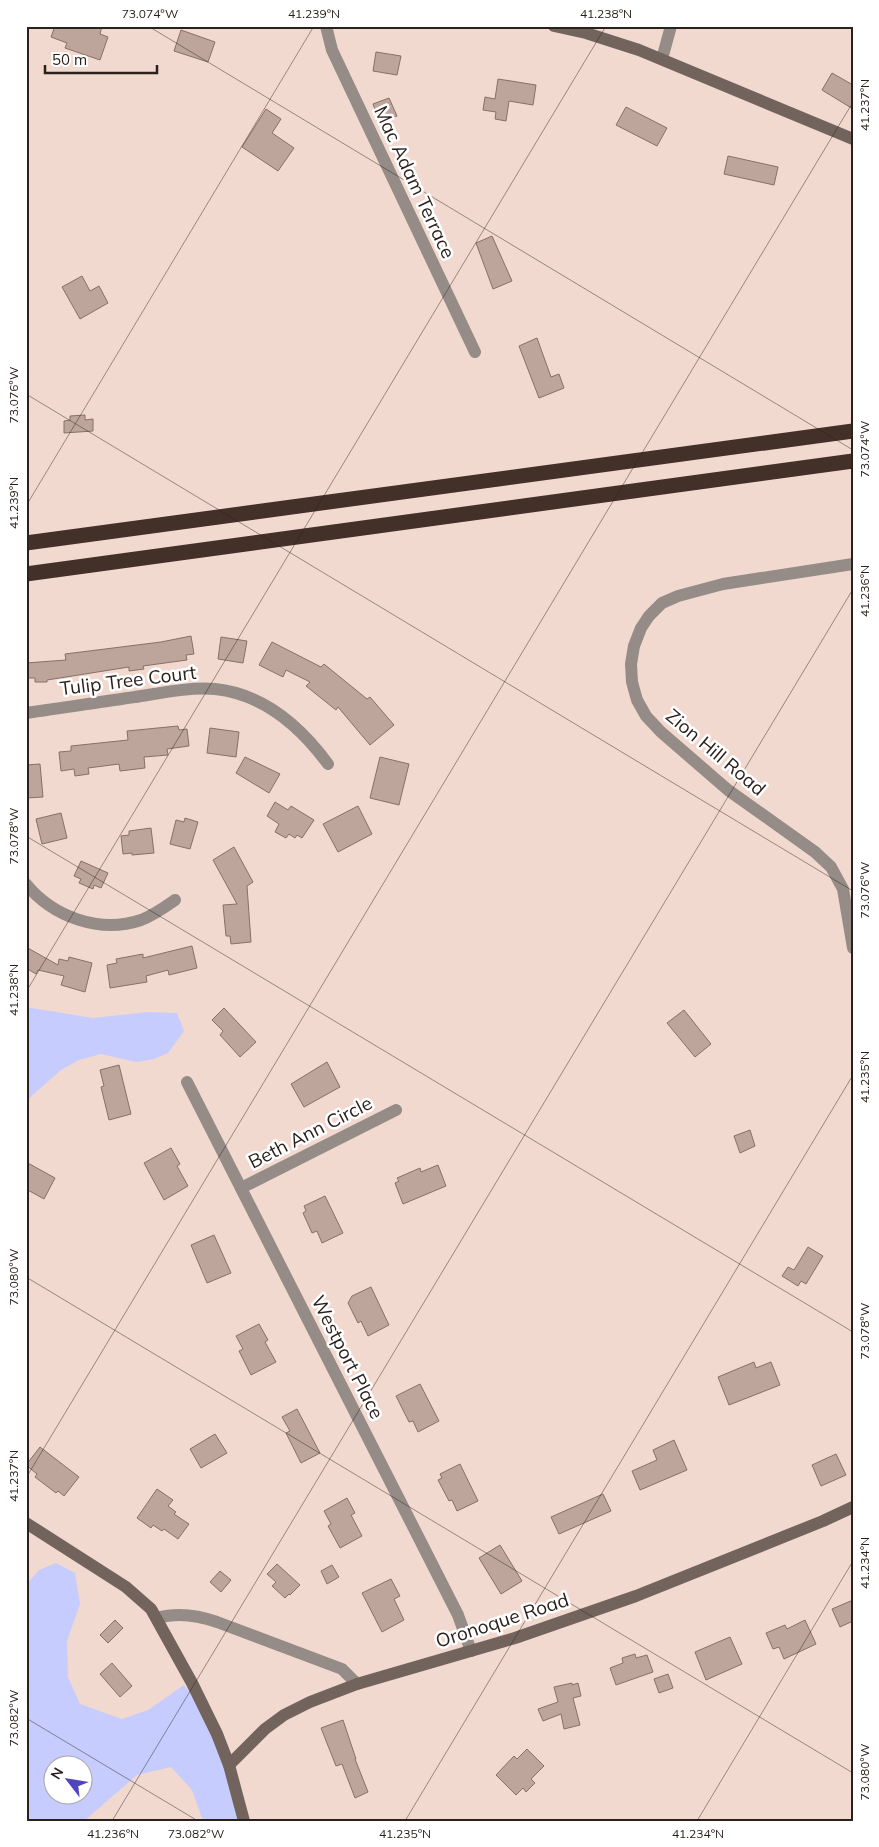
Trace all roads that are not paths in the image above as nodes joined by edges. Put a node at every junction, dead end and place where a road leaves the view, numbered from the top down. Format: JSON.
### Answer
{"nodes":[{"id":1,"x":326,"y":26,"type":"edge"},
{"id":2,"x":554,"y":26,"type":"edge"},
{"id":3,"x":671,"y":26,"type":"edge"},
{"id":4,"x":662,"y":59,"type":"junction"},
{"id":5,"x":853,"y":139,"type":"edge"},
{"id":6,"x":475,"y":352,"type":"dead end"},
{"id":7,"x":853,"y":431,"type":"edge"},
{"id":8,"x":853,"y":461,"type":"edge"},
{"id":9,"x":26,"y":543,"type":"edge"},
{"id":10,"x":853,"y":564,"type":"edge"},
{"id":11,"x":26,"y":574,"type":"edge"},
{"id":12,"x":26,"y":713,"type":"edge"},
{"id":13,"x":328,"y":764,"type":"dead end"},
{"id":14,"x":26,"y":884,"type":"edge"},
{"id":15,"x":175,"y":900,"type":"dead end"},
{"id":16,"x":853,"y":948,"type":"edge"},
{"id":17,"x":187,"y":1082,"type":"dead end"},
{"id":18,"x":396,"y":1110,"type":"dead end"},
{"id":19,"x":241,"y":1188,"type":"junction"},
{"id":20,"x":853,"y":1507,"type":"edge"},
{"id":21,"x":26,"y":1522,"type":"edge"},
{"id":22,"x":157,"y":1618,"type":"junction"},
{"id":23,"x":471,"y":1651,"type":"junction"},
{"id":24,"x":357,"y":1684,"type":"junction"},
{"id":25,"x":229,"y":1765,"type":"junction"},
{"id":26,"x":244,"y":1821,"type":"edge"}],
"edges":[{"from":1,"to":6,"type":"street","name":"Mac Adam Terrace"},
{"from":2,"to":4,"type":"main road"},
{"from":3,"to":4,"type":"street"},
{"from":4,"to":5,"type":"main road"},
{"from":7,"to":9,"type":"highway"},
{"from":8,"to":11,"type":"highway"},
{"from":10,"to":16,"type":"street","name":"Zion Hill Road"},
{"from":12,"to":13,"type":"street","name":"Tulip Tree Court"},
{"from":14,"to":15,"type":"street"},
{"from":17,"to":19,"type":"street","name":"Westport Place"},
{"from":18,"to":19,"type":"street","name":"Beth Ann Circle"},
{"from":19,"to":23,"type":"street","name":"Westport Place"},
{"from":20,"to":23,"type":"main road","name":"Oronoque Road"},
{"from":21,"to":22,"type":"main road"},
{"from":22,"to":24,"type":"street"},
{"from":22,"to":25,"type":"main road"},
{"from":23,"to":24,"type":"main road","name":"Oronoque Road"},
{"from":24,"to":25,"type":"main road","name":"Oronoque Road"},
{"from":25,"to":26,"type":"main road"}]}
